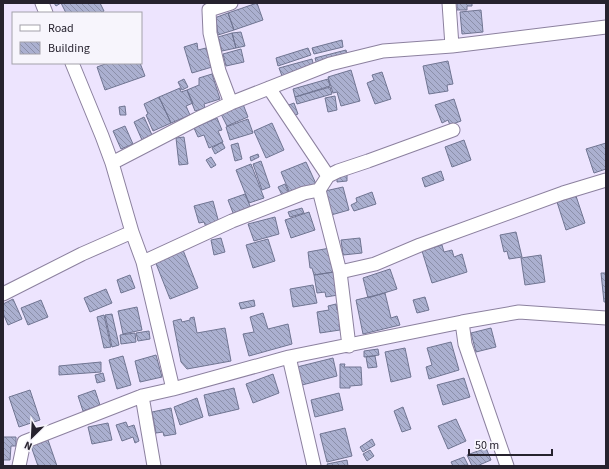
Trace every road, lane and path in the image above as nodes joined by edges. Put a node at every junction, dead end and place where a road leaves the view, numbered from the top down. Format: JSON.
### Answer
{"nodes":[{"id":1,"x":231,"y":3,"type":"edge"},
{"id":2,"x":449,"y":3,"type":"edge"},
{"id":3,"x":209,"y":7,"type":"edge"},
{"id":4,"x":606,"y":26,"type":"edge"},
{"id":5,"x":452,"y":46,"type":"junction"},
{"id":6,"x":72,"y":64,"type":"edge"},
{"id":7,"x":269,"y":88,"type":"junction"},
{"id":8,"x":231,"y":103,"type":"junction"},
{"id":9,"x":453,"y":130,"type":"dead end"},
{"id":10,"x":112,"y":163,"type":"junction"},
{"id":11,"x":328,"y":176,"type":"junction"},
{"id":12,"x":606,"y":181,"type":"edge"},
{"id":13,"x":319,"y":190,"type":"junction"},
{"id":14,"x":132,"y":232,"type":"junction"},
{"id":15,"x":143,"y":262,"type":"junction"},
{"id":16,"x":340,"y":272,"type":"junction"},
{"id":17,"x":3,"y":294,"type":"edge"},
{"id":18,"x":606,"y":318,"type":"edge"},
{"id":19,"x":462,"y":322,"type":"junction"},
{"id":20,"x":348,"y":346,"type":"junction"},
{"id":21,"x":289,"y":357,"type":"junction"},
{"id":22,"x":173,"y":389,"type":"junction"},
{"id":23,"x":142,"y":396,"type":"junction"},
{"id":24,"x":19,"y":466,"type":"edge"},
{"id":25,"x":154,"y":466,"type":"edge"},
{"id":26,"x":314,"y":466,"type":"edge"},
{"id":27,"x":507,"y":466,"type":"edge"}],
"edges":[{"from":1,"to":3,"type":"street"},
{"from":2,"to":5,"type":"street"},
{"from":3,"to":8,"type":"street"},
{"from":4,"to":5,"type":"street"},
{"from":5,"to":7,"type":"street"},
{"from":6,"to":10,"type":"street"},
{"from":7,"to":8,"type":"street"},
{"from":7,"to":11,"type":"street"},
{"from":8,"to":10,"type":"street"},
{"from":9,"to":11,"type":"street"},
{"from":10,"to":14,"type":"street"},
{"from":11,"to":13,"type":"street"},
{"from":12,"to":16,"type":"street"},
{"from":13,"to":15,"type":"street"},
{"from":13,"to":16,"type":"street"},
{"from":14,"to":15,"type":"street"},
{"from":14,"to":17,"type":"street"},
{"from":15,"to":22,"type":"street"},
{"from":16,"to":20,"type":"street"},
{"from":18,"to":19,"type":"street"},
{"from":19,"to":20,"type":"street"},
{"from":19,"to":27,"type":"street"},
{"from":20,"to":21,"type":"street"},
{"from":21,"to":22,"type":"street"},
{"from":21,"to":26,"type":"street"},
{"from":22,"to":23,"type":"street"},
{"from":23,"to":24,"type":"street"},
{"from":23,"to":25,"type":"street"}]}
